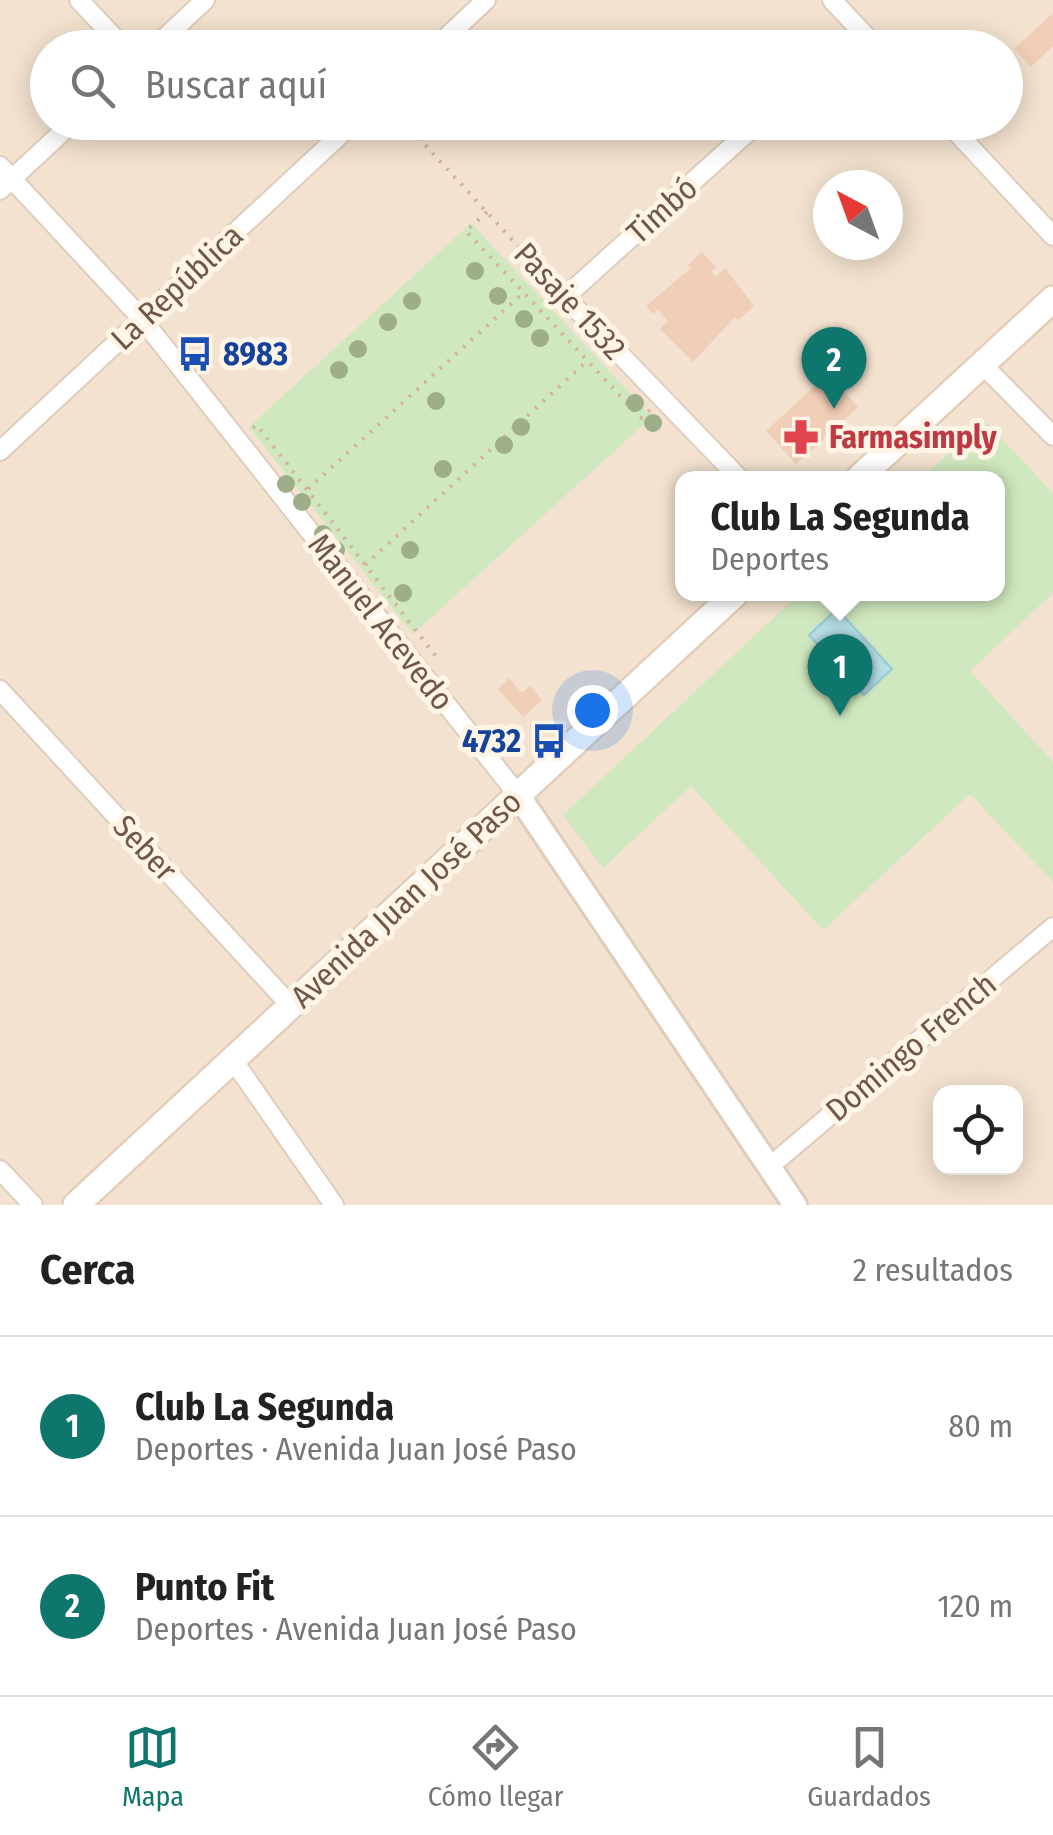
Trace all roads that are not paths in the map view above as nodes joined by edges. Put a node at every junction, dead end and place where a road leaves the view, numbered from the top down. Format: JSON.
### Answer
{"nodes":[{"id":1,"x":79,"y":0,"type":"edge"},
{"id":2,"x":206,"y":0,"type":"edge"},
{"id":3,"x":486,"y":0,"type":"edge"},
{"id":4,"x":832,"y":0,"type":"edge"},
{"id":5,"x":107,"y":30,"type":"edge"},
{"id":6,"x":174,"y":30,"type":"edge"},
{"id":7,"x":454,"y":30,"type":"edge"},
{"id":8,"x":860,"y":30,"type":"edge"},
{"id":9,"x":51,"y":140,"type":"edge"},
{"id":10,"x":335,"y":140,"type":"edge"},
{"id":11,"x":739,"y":140,"type":"edge"},
{"id":12,"x":964,"y":140,"type":"edge"},
{"id":13,"x":4,"y":178,"type":"edge"},
{"id":14,"x":1053,"y":236,"type":"edge"},
{"id":15,"x":565,"y":297,"type":"joint"},
{"id":16,"x":1053,"y":299,"type":"edge"},
{"id":17,"x":142,"y":319,"type":"junction"},
{"id":18,"x":982,"y":364,"type":"junction"},
{"id":19,"x":1053,"y":436,"type":"edge"},
{"id":20,"x":0,"y":451,"type":"edge"},
{"id":21,"x":732,"y":471,"type":"edge"},
{"id":22,"x":867,"y":471,"type":"edge"},
{"id":23,"x":727,"y":601,"type":"edge"},
{"id":24,"x":0,"y":690,"type":"edge"},
{"id":25,"x":518,"y":796,"type":"junction"},
{"id":26,"x":1053,"y":928,"type":"edge"},
{"id":27,"x":291,"y":1006,"type":"junction"},
{"id":28,"x":233,"y":1060,"type":"junction"},
{"id":29,"x":769,"y":1167,"type":"junction"},
{"id":30,"x":0,"y":1170,"type":"edge"},
{"id":31,"x":33,"y":1205,"type":"edge"},
{"id":32,"x":76,"y":1205,"type":"edge"},
{"id":33,"x":334,"y":1205,"type":"edge"},
{"id":34,"x":795,"y":1205,"type":"edge"}],
"edges":[{"from":1,"to":5,"type":"street"},
{"from":2,"to":6,"type":"street"},
{"from":3,"to":7,"type":"street"},
{"from":4,"to":8,"type":"street"},
{"from":9,"to":13,"type":"street"},
{"from":10,"to":17,"type":"street","name":"La República"},
{"from":11,"to":15,"type":"street","name":"Timbó"},
{"from":12,"to":14,"type":"street"},
{"from":13,"to":17,"type":"street","name":"Manuel Acevedo"},
{"from":15,"to":21,"type":"street","name":"Pasaje 1532"},
{"from":16,"to":18,"type":"main road"},
{"from":17,"to":20,"type":"street","name":"La República"},
{"from":17,"to":25,"type":"street","name":"Manuel Acevedo"},
{"from":18,"to":19,"type":"street"},
{"from":18,"to":22,"type":"main road"},
{"from":23,"to":25,"type":"main road","name":"Avenida Juan José Paso"},
{"from":24,"to":27,"type":"street","name":"Seber"},
{"from":25,"to":27,"type":"main road","name":"Avenida Juan José Paso"},
{"from":25,"to":29,"type":"street","name":"Manuel Acevedo"},
{"from":26,"to":29,"type":"street","name":"Domingo French"},
{"from":27,"to":28,"type":"main road","name":"Avenida Juan José Paso"},
{"from":28,"to":32,"type":"main road","name":"Avenida Juan José Paso"},
{"from":28,"to":33,"type":"street"},
{"from":29,"to":34,"type":"street","name":"Manuel Acevedo"},
{"from":30,"to":31,"type":"street"}]}
